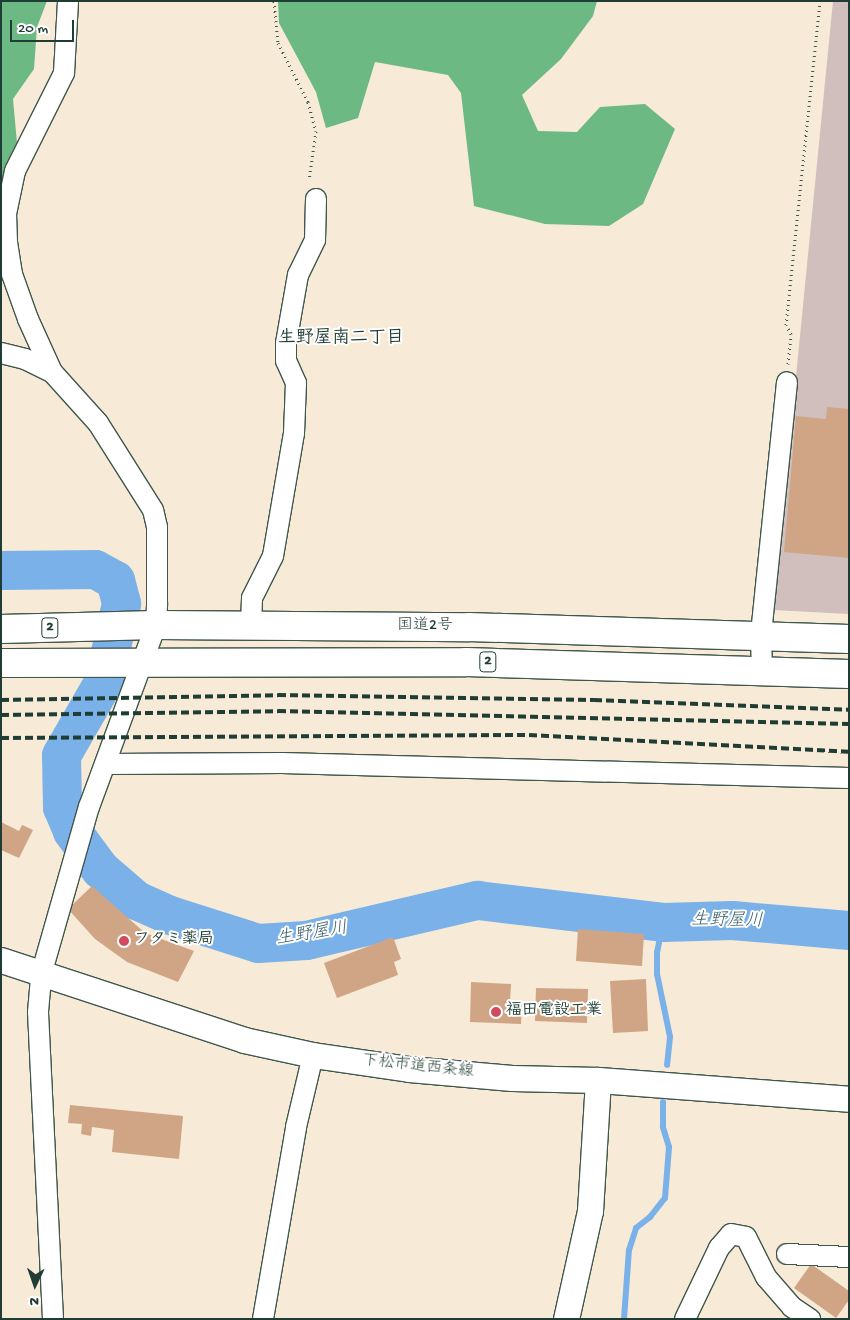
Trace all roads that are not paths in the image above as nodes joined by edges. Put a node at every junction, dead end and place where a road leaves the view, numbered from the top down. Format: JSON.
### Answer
{"nodes":[{"id":1,"x":68,"y":1,"type":"edge"},
{"id":2,"x":316,"y":199,"type":"road end"},
{"id":3,"x":1,"y":353,"type":"edge"},
{"id":4,"x":52,"y":372,"type":"junction"},
{"id":5,"x":787,"y":382,"type":"road end"},
{"id":6,"x":145,"y":626,"type":"junction"},
{"id":7,"x":252,"y":627,"type":"junction"},
{"id":8,"x":1,"y":629,"type":"edge"},
{"id":9,"x":761,"y":634,"type":"junction"},
{"id":10,"x":849,"y":638,"type":"edge"},
{"id":11,"x":135,"y":661,"type":"junction"},
{"id":12,"x":1,"y":663,"type":"edge"},
{"id":13,"x":762,"y":669,"type":"junction"},
{"id":14,"x":849,"y":674,"type":"edge"},
{"id":15,"x":107,"y":764,"type":"junction"},
{"id":16,"x":849,"y":778,"type":"edge"},
{"id":17,"x":1,"y":960,"type":"edge"},
{"id":18,"x":41,"y":975,"type":"junction"},
{"id":19,"x":313,"y":1055,"type":"junction"},
{"id":20,"x":598,"y":1080,"type":"junction"},
{"id":21,"x":849,"y":1099,"type":"edge"},
{"id":22,"x":787,"y":1254,"type":"dead end"},
{"id":23,"x":849,"y":1257,"type":"edge"},
{"id":24,"x":265,"y":1318,"type":"edge"},
{"id":25,"x":53,"y":1319,"type":"edge"},
{"id":26,"x":566,"y":1319,"type":"edge"},
{"id":27,"x":685,"y":1319,"type":"edge"},
{"id":28,"x":810,"y":1319,"type":"edge"}],
"edges":[{"from":1,"to":4,"type":"street"},
{"from":2,"to":7,"type":"street"},
{"from":3,"to":4,"type":"street"},
{"from":4,"to":6,"type":"street"},
{"from":5,"to":9,"type":"street"},
{"from":6,"to":7,"type":"highway","name":"国道2号","number":"2"},
{"from":6,"to":8,"type":"highway","name":"国道2号","number":"2"},
{"from":6,"to":11,"type":"street"},
{"from":7,"to":9,"type":"highway","name":"国道2号","number":"2"},
{"from":9,"to":10,"type":"highway","name":"国道2号","number":"2"},
{"from":9,"to":13,"type":"street"},
{"from":11,"to":12,"type":"highway","number":"2"},
{"from":11,"to":13,"type":"highway","number":"2"},
{"from":11,"to":15,"type":"street"},
{"from":13,"to":14,"type":"highway","number":"2"},
{"from":15,"to":16,"type":"street"},
{"from":15,"to":18,"type":"street"},
{"from":17,"to":18,"type":"street","name":"下松市道西条線"},
{"from":18,"to":19,"type":"street","name":"下松市道西条線"},
{"from":18,"to":25,"type":"street"},
{"from":19,"to":20,"type":"street","name":"下松市道西条線"},
{"from":19,"to":24,"type":"street"},
{"from":20,"to":21,"type":"street","name":"下松市道西条線"},
{"from":20,"to":26,"type":"street"},
{"from":22,"to":23,"type":"street"},
{"from":27,"to":28,"type":"street"}]}
